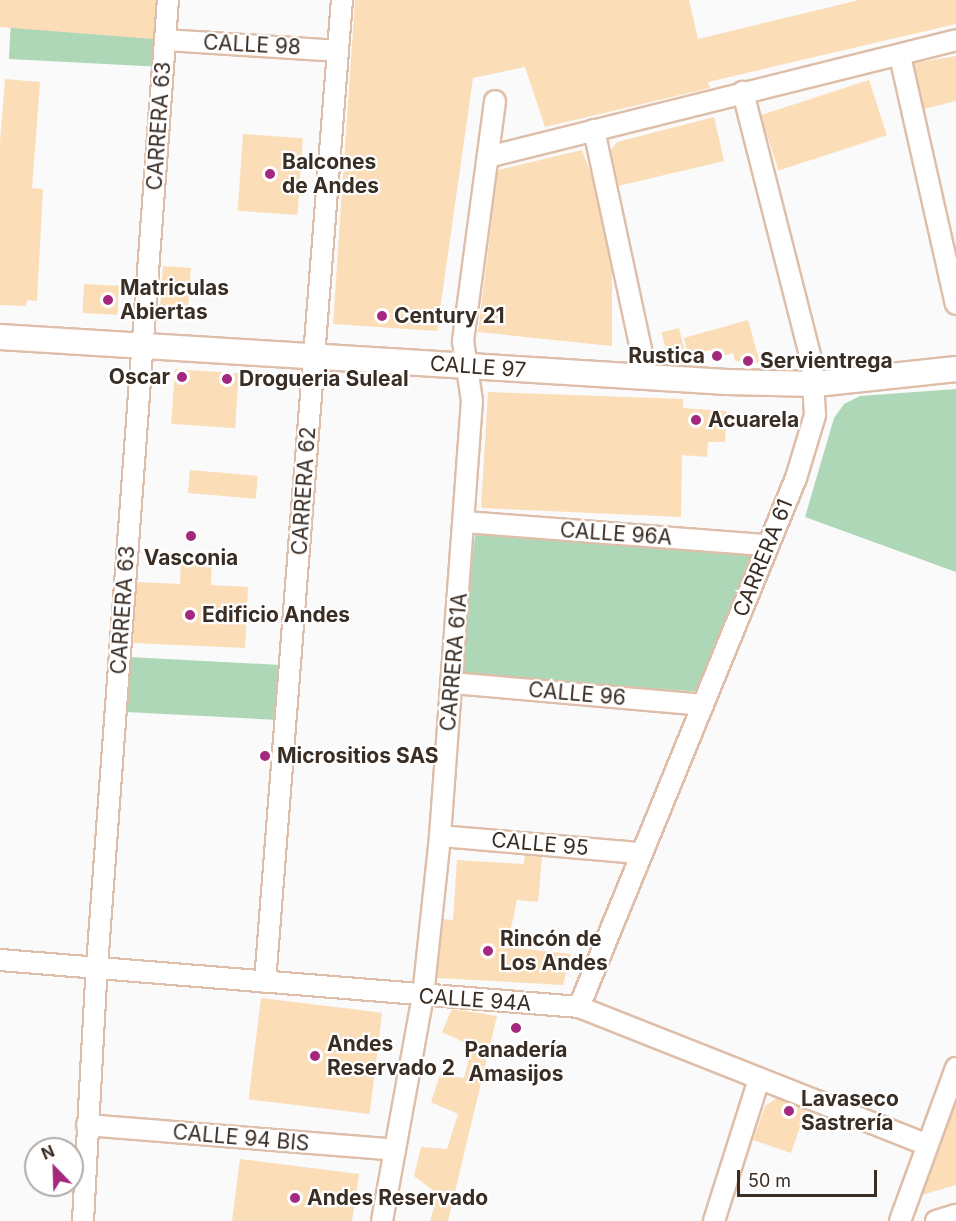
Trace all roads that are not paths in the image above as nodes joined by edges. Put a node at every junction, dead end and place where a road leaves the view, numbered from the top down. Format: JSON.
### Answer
{"nodes":[{"id":1,"x":168,"y":0,"type":"edge"},
{"id":2,"x":342,"y":0,"type":"edge"},
{"id":3,"x":165,"y":40,"type":"junction"},
{"id":4,"x":956,"y":40,"type":"edge"},
{"id":5,"x":338,"y":51,"type":"junction"},
{"id":6,"x":900,"y":56,"type":"junction"},
{"id":7,"x":743,"y":92,"type":"junction"},
{"id":8,"x":495,"y":101,"type":"dead end"},
{"id":9,"x":594,"y":130,"type":"junction"},
{"id":10,"x":488,"y":157,"type":"junction"},
{"id":11,"x":956,"y":304,"type":"edge"},
{"id":12,"x":0,"y":337,"type":"edge"},
{"id":13,"x":143,"y":346,"type":"junction"},
{"id":14,"x":314,"y":357,"type":"junction"},
{"id":15,"x":465,"y":367,"type":"junction"},
{"id":16,"x":956,"y":369,"type":"edge"},
{"id":17,"x":647,"y":378,"type":"junction"},
{"id":18,"x":816,"y":384,"type":"junction"},
{"id":19,"x":465,"y":522,"type":"junction"},
{"id":20,"x":767,"y":545,"type":"junction"},
{"id":21,"x":452,"y":683,"type":"junction"},
{"id":22,"x":703,"y":705,"type":"junction"},
{"id":23,"x":440,"y":836,"type":"junction"},
{"id":24,"x":640,"y":853,"type":"junction"},
{"id":25,"x":0,"y":960,"type":"edge"},
{"id":26,"x":97,"y":966,"type":"junction"},
{"id":27,"x":265,"y":982,"type":"junction"},
{"id":28,"x":423,"y":996,"type":"junction"},
{"id":29,"x":579,"y":1007,"type":"junction"},
{"id":30,"x":955,"y":1073,"type":"edge"},
{"id":31,"x":759,"y":1079,"type":"junction"},
{"id":32,"x":87,"y":1125,"type":"junction"},
{"id":33,"x":925,"y":1144,"type":"junction"},
{"id":34,"x":395,"y":1150,"type":"junction"},
{"id":35,"x":956,"y":1215,"type":"edge"},
{"id":36,"x":83,"y":1221,"type":"edge"},
{"id":37,"x":382,"y":1221,"type":"edge"},
{"id":38,"x":714,"y":1221,"type":"edge"},
{"id":39,"x":900,"y":1221,"type":"edge"},
{"id":40,"x":936,"y":1221,"type":"edge"}],
"edges":[{"from":1,"to":3,"type":"street","name":"CARRERA 63"},
{"from":2,"to":5,"type":"street","name":"CARRERA 62"},
{"from":3,"to":5,"type":"street","name":"CALLE 98"},
{"from":3,"to":13,"type":"street","name":"CARRERA 63"},
{"from":4,"to":6,"type":"street"},
{"from":5,"to":14,"type":"street","name":"CARRERA 62"},
{"from":6,"to":7,"type":"street"},
{"from":6,"to":11,"type":"street"},
{"from":7,"to":9,"type":"street"},
{"from":7,"to":18,"type":"street","name":"CARRERA 61"},
{"from":8,"to":10,"type":"street","name":"CARRERA 61A"},
{"from":9,"to":10,"type":"street"},
{"from":9,"to":17,"type":"street"},
{"from":10,"to":15,"type":"street","name":"CARRERA 61A"},
{"from":12,"to":13,"type":"street","name":"CALLE 97"},
{"from":13,"to":14,"type":"street","name":"CALLE 97"},
{"from":13,"to":26,"type":"street","name":"CARRERA 63"},
{"from":14,"to":15,"type":"street","name":"CALLE 97"},
{"from":14,"to":27,"type":"street","name":"CARRERA 62"},
{"from":15,"to":17,"type":"street","name":"CALLE 97"},
{"from":15,"to":19,"type":"street","name":"CARRERA 61A"},
{"from":16,"to":18,"type":"street","name":"CALLE 97"},
{"from":17,"to":18,"type":"street","name":"CALLE 97"},
{"from":18,"to":20,"type":"street","name":"CARRERA 61"},
{"from":19,"to":20,"type":"street","name":"CALLE 96A"},
{"from":19,"to":21,"type":"street","name":"CARRERA 61A"},
{"from":20,"to":22,"type":"street","name":"CARRERA 61"},
{"from":21,"to":22,"type":"street","name":"CALLE 96"},
{"from":21,"to":23,"type":"street","name":"CARRERA 61A"},
{"from":22,"to":24,"type":"street","name":"CARRERA 61"},
{"from":23,"to":24,"type":"street","name":"CALLE 95"},
{"from":23,"to":28,"type":"street","name":"CARRERA 61A"},
{"from":24,"to":29,"type":"street","name":"CARRERA 61"},
{"from":25,"to":26,"type":"street","name":"CALLE 94A"},
{"from":26,"to":27,"type":"street","name":"CALLE 94A"},
{"from":26,"to":32,"type":"street","name":"CARRERA 63"},
{"from":27,"to":28,"type":"street","name":"CALLE 94A"},
{"from":28,"to":29,"type":"street","name":"CALLE 94A"},
{"from":28,"to":34,"type":"street","name":"CARRERA 61A"},
{"from":29,"to":31,"type":"street","name":"CALLE 94A"},
{"from":30,"to":33,"type":"street"},
{"from":31,"to":33,"type":"street","name":"CALLE 94A"},
{"from":31,"to":38,"type":"street"},
{"from":32,"to":34,"type":"street","name":"CALLE 94 BIS"},
{"from":32,"to":36,"type":"street","name":"CARRERA 63"},
{"from":33,"to":39,"type":"street"},
{"from":34,"to":37,"type":"street","name":"CARRERA 61A"},
{"from":35,"to":40,"type":"street"}]}
